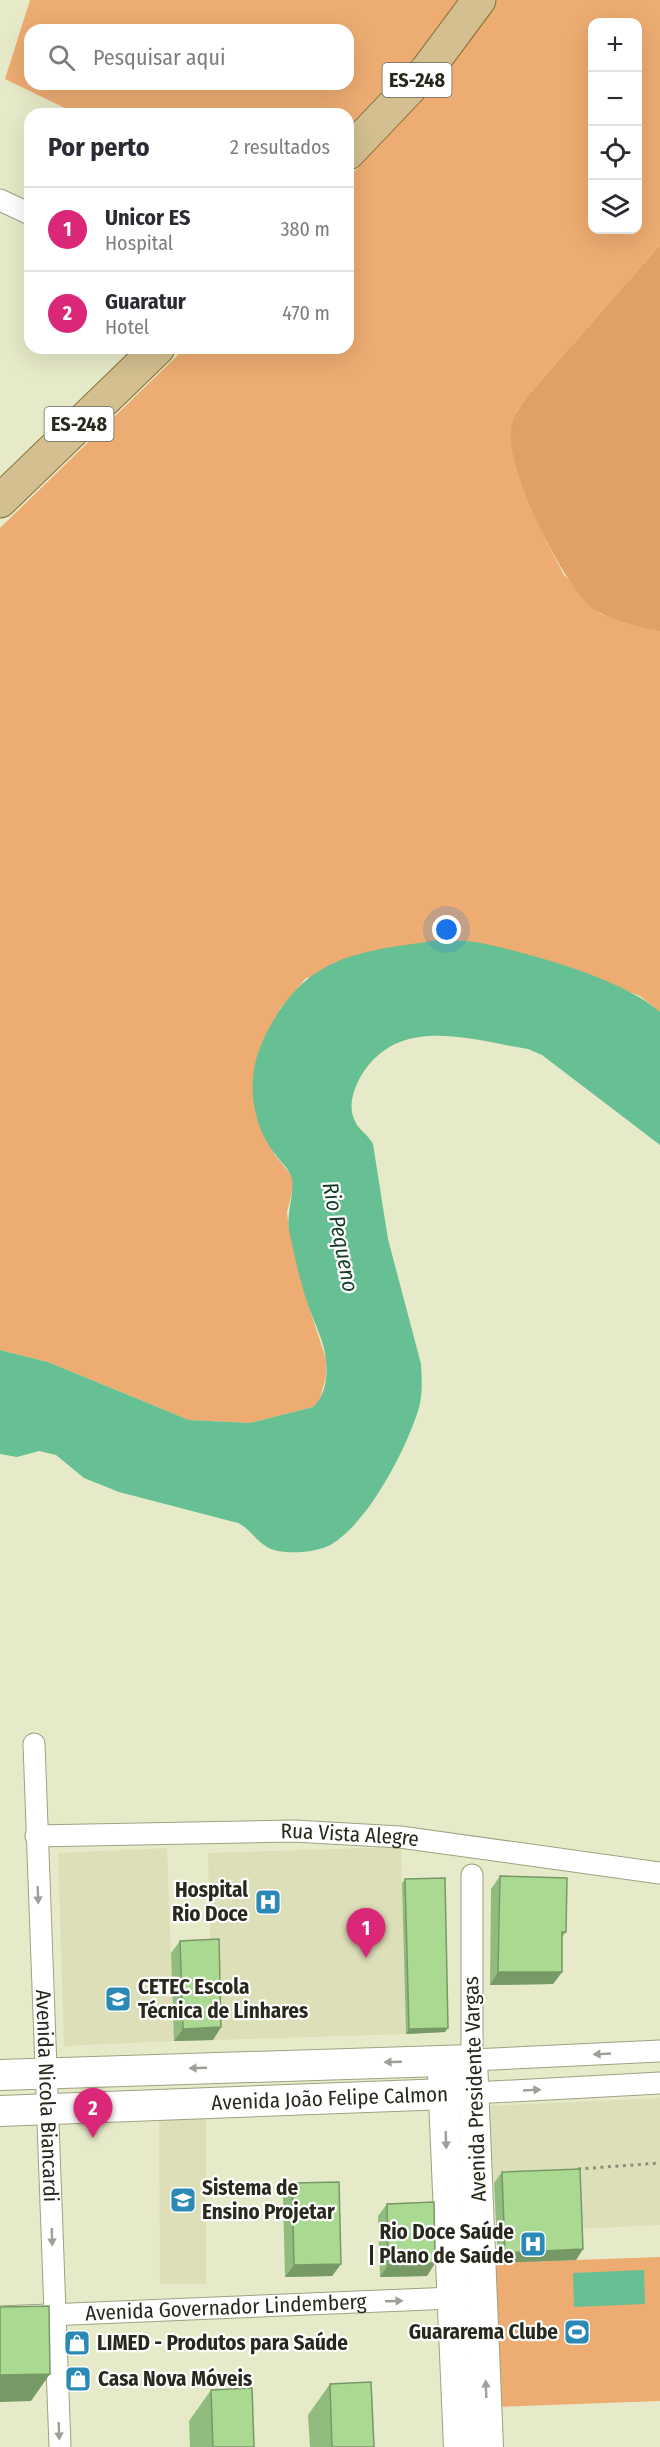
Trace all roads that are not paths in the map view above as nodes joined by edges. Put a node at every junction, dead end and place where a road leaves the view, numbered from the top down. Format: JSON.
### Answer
{"nodes":[{"id":1,"x":479,"y":0,"type":"edge"},
{"id":2,"x":354,"y":147,"type":"edge"},
{"id":3,"x":0,"y":200,"type":"edge"},
{"id":4,"x":24,"y":211,"type":"edge"},
{"id":5,"x":152,"y":354,"type":"edge"},
{"id":6,"x":0,"y":501,"type":"edge"},
{"id":7,"x":34,"y":1744,"type":"dead end"},
{"id":8,"x":36,"y":1836,"type":"junction"},
{"id":9,"x":660,"y":1873,"type":"edge"},
{"id":10,"x":471,"y":1875,"type":"dead end"},
{"id":11,"x":660,"y":2051,"type":"edge"},
{"id":12,"x":442,"y":2060,"type":"junction"},
{"id":13,"x":472,"y":2060,"type":"junction"},
{"id":14,"x":45,"y":2073,"type":"junction"},
{"id":15,"x":0,"y":2074,"type":"edge"},
{"id":16,"x":660,"y":2083,"type":"edge"},
{"id":17,"x":474,"y":2093,"type":"junction"},
{"id":18,"x":444,"y":2094,"type":"junction"},
{"id":19,"x":47,"y":2109,"type":"junction"},
{"id":20,"x":0,"y":2111,"type":"edge"},
{"id":21,"x":481,"y":2270,"type":"junction"},
{"id":22,"x":453,"y":2298,"type":"junction"},
{"id":23,"x":55,"y":2314,"type":"junction"},
{"id":24,"x":0,"y":2317,"type":"edge"},
{"id":25,"x":60,"y":2447,"type":"edge"},
{"id":26,"x":459,"y":2447,"type":"edge"},
{"id":27,"x":488,"y":2447,"type":"edge"}],
"edges":[{"from":1,"to":2,"type":"main road","number":"ES-248"},
{"from":3,"to":4,"type":"street"},
{"from":5,"to":6,"type":"main road","number":"ES-248"},
{"from":7,"to":8,"type":"street","name":"Avenida Nicola Biancardi"},
{"from":8,"to":9,"type":"street","name":"Rua Vista Alegre"},
{"from":8,"to":14,"type":"street","name":"Avenida Nicola Biancardi","one_way":true},
{"from":10,"to":13,"type":"street","name":"Avenida Presidente Vargas"},
{"from":11,"to":13,"type":"street","name":"Avenida João Felipe Calmon","one_way":true},
{"from":12,"to":13,"type":"main road","name":"Avenida João Felipe Calmon"},
{"from":12,"to":14,"type":"main road","name":"Avenida João Felipe Calmon","one_way":true},
{"from":12,"to":18,"type":"main road","name":"Avenida Presidente Vargas"},
{"from":13,"to":17,"type":"main road","name":"Avenida Presidente Vargas"},
{"from":14,"to":15,"type":"main road","name":"Avenida João Felipe Calmon"},
{"from":14,"to":19,"type":"street","name":"Avenida Nicola Biancardi"},
{"from":17,"to":16,"type":"street","name":"Avenida João Felipe Calmon","one_way":true},
{"from":17,"to":18,"type":"main road","name":"Avenida João Felipe Calmon"},
{"from":17,"to":21,"type":"main road","name":"Avenida Presidente Vargas"},
{"from":18,"to":19,"type":"main road","name":"Avenida João Felipe Calmon"},
{"from":18,"to":22,"type":"main road","name":"Avenida Presidente Vargas","one_way":true},
{"from":19,"to":20,"type":"main road","name":"Avenida João Felipe Calmon"},
{"from":19,"to":23,"type":"street","name":"Avenida Nicola Biancardi","one_way":true},
{"from":21,"to":22,"type":"main road"},
{"from":27,"to":21,"type":"main road","name":"Avenida Presidente Vargas","one_way":true},
{"from":23,"to":22,"type":"street","name":"Avenida Governador Lindemberg","one_way":true},
{"from":22,"to":26,"type":"main road","name":"Avenida Presidente Vargas"},
{"from":23,"to":24,"type":"street","name":"Avenida Governador Lindemberg"},
{"from":23,"to":25,"type":"street","name":"Avenida Nicola Biancardi","one_way":true}]}
